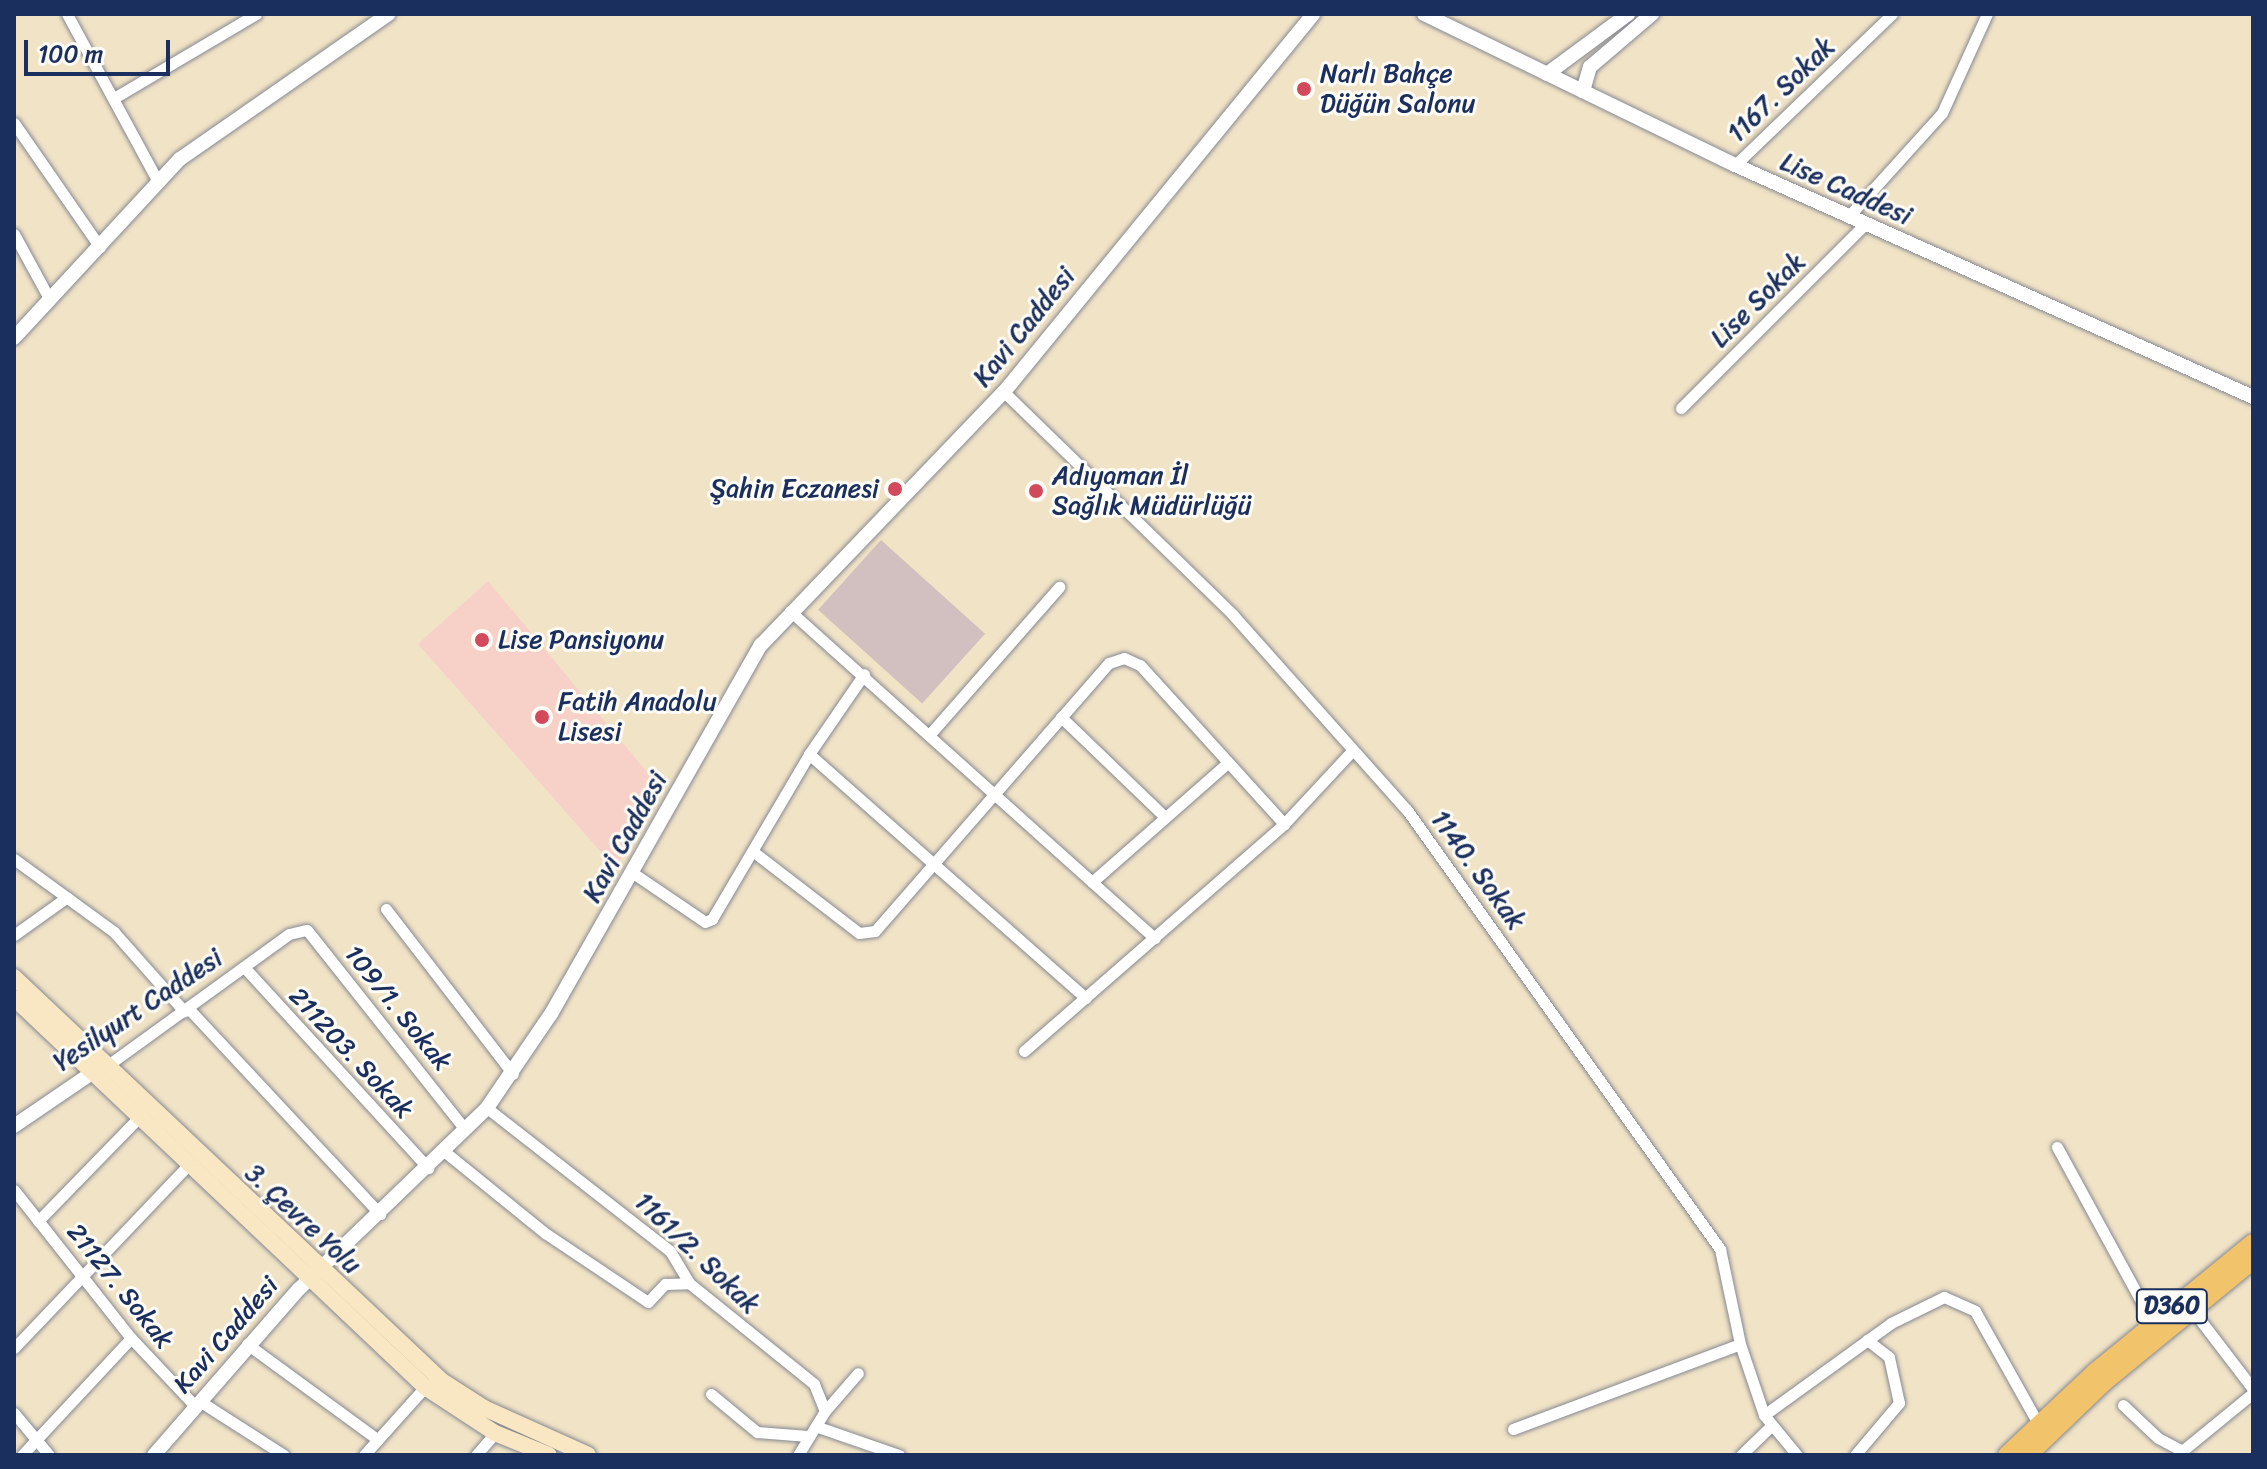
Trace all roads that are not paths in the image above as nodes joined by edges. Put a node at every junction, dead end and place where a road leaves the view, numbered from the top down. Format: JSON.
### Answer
{"nodes":[{"id":1,"x":67,"y":14,"type":"edge"},
{"id":2,"x":256,"y":14,"type":"edge"},
{"id":3,"x":389,"y":14,"type":"edge"},
{"id":4,"x":1313,"y":14,"type":"edge"},
{"id":5,"x":1424,"y":14,"type":"edge"},
{"id":6,"x":1628,"y":14,"type":"edge"},
{"id":7,"x":1652,"y":14,"type":"edge"},
{"id":8,"x":1892,"y":14,"type":"edge"},
{"id":9,"x":1987,"y":14,"type":"edge"},
{"id":10,"x":1547,"y":74,"type":"junction"},
{"id":11,"x":1583,"y":91,"type":"junction"},
{"id":12,"x":114,"y":98,"type":"junction"},
{"id":13,"x":14,"y":123,"type":"edge"},
{"id":14,"x":1735,"y":165,"type":"junction"},
{"id":15,"x":157,"y":180,"type":"junction"},
{"id":16,"x":1848,"y":217,"type":"junction"},
{"id":17,"x":1865,"y":224,"type":"junction"},
{"id":18,"x":14,"y":234,"type":"edge"},
{"id":19,"x":100,"y":247,"type":"junction"},
{"id":20,"x":50,"y":300,"type":"junction"},
{"id":21,"x":14,"y":338,"type":"edge"},
{"id":22,"x":1004,"y":392,"type":"junction"},
{"id":23,"x":2253,"y":397,"type":"edge"},
{"id":24,"x":1681,"y":408,"type":"dead end"},
{"id":25,"x":1059,"y":587,"type":"dead end"},
{"id":26,"x":790,"y":611,"type":"junction"},
{"id":27,"x":864,"y":674,"type":"junction"},
{"id":28,"x":1061,"y":717,"type":"junction"},
{"id":29,"x":930,"y":734,"type":"junction"},
{"id":30,"x":1351,"y":752,"type":"junction"},
{"id":31,"x":809,"y":754,"type":"junction"},
{"id":32,"x":1225,"y":765,"type":"junction"},
{"id":33,"x":995,"y":794,"type":"junction"},
{"id":34,"x":1165,"y":817,"type":"junction"},
{"id":35,"x":1284,"y":824,"type":"junction"},
{"id":36,"x":755,"y":853,"type":"junction"},
{"id":37,"x":14,"y":859,"type":"edge"},
{"id":38,"x":934,"y":864,"type":"junction"},
{"id":39,"x":633,"y":873,"type":"junction"},
{"id":40,"x":1092,"y":882,"type":"junction"},
{"id":41,"x":67,"y":897,"type":"junction"},
{"id":42,"x":386,"y":909,"type":"dead end"},
{"id":43,"x":289,"y":934,"type":"joint"},
{"id":44,"x":14,"y":935,"type":"edge"},
{"id":45,"x":1155,"y":938,"type":"junction"},
{"id":46,"x":244,"y":967,"type":"junction"},
{"id":47,"x":14,"y":977,"type":"edge"},
{"id":48,"x":14,"y":998,"type":"edge"},
{"id":49,"x":1086,"y":998,"type":"junction"},
{"id":50,"x":186,"y":1010,"type":"junction"},
{"id":51,"x":1024,"y":1051,"type":"dead end"},
{"id":52,"x":100,"y":1068,"type":"junction"},
{"id":53,"x":513,"y":1074,"type":"junction"},
{"id":54,"x":487,"y":1108,"type":"junction"},
{"id":55,"x":139,"y":1117,"type":"junction"},
{"id":56,"x":14,"y":1126,"type":"edge"},
{"id":57,"x":465,"y":1129,"type":"junction"},
{"id":58,"x":2057,"y":1147,"type":"dead end"},
{"id":59,"x":445,"y":1152,"type":"junction"},
{"id":60,"x":188,"y":1165,"type":"junction"},
{"id":61,"x":428,"y":1168,"type":"junction"},
{"id":62,"x":14,"y":1190,"type":"edge"},
{"id":63,"x":380,"y":1214,"type":"junction"},
{"id":64,"x":38,"y":1221,"type":"junction"},
{"id":65,"x":2253,"y":1243,"type":"edge"},
{"id":66,"x":2253,"y":1260,"type":"edge"},
{"id":67,"x":316,"y":1274,"type":"junction"},
{"id":68,"x":83,"y":1277,"type":"junction"},
{"id":69,"x":689,"y":1283,"type":"junction"},
{"id":70,"x":2191,"y":1308,"type":"junction"},
{"id":71,"x":2153,"y":1323,"type":"junction"},
{"id":72,"x":131,"y":1338,"type":"junction"},
{"id":73,"x":1867,"y":1340,"type":"junction"},
{"id":74,"x":247,"y":1344,"type":"junction"},
{"id":75,"x":1740,"y":1344,"type":"junction"},
{"id":76,"x":14,"y":1348,"type":"edge"},
{"id":77,"x":858,"y":1373,"type":"dead end"},
{"id":78,"x":425,"y":1387,"type":"junction"},
{"id":79,"x":2253,"y":1391,"type":"edge"},
{"id":80,"x":711,"y":1394,"type":"dead end"},
{"id":81,"x":198,"y":1404,"type":"junction"},
{"id":82,"x":2123,"y":1405,"type":"dead end"},
{"id":83,"x":825,"y":1411,"type":"junction"},
{"id":84,"x":14,"y":1413,"type":"edge"},
{"id":85,"x":1768,"y":1420,"type":"junction"},
{"id":86,"x":2039,"y":1425,"type":"junction"},
{"id":87,"x":818,"y":1427,"type":"junction"},
{"id":88,"x":1513,"y":1429,"type":"dead end"},
{"id":89,"x":495,"y":1433,"type":"junction"},
{"id":90,"x":808,"y":1436,"type":"junction"},
{"id":91,"x":37,"y":1440,"type":"junction"},
{"id":92,"x":378,"y":1440,"type":"junction"},
{"id":93,"x":22,"y":1455,"type":"edge"},
{"id":94,"x":49,"y":1455,"type":"edge"},
{"id":95,"x":154,"y":1455,"type":"edge"},
{"id":96,"x":284,"y":1455,"type":"edge"},
{"id":97,"x":364,"y":1455,"type":"edge"},
{"id":98,"x":476,"y":1455,"type":"edge"},
{"id":99,"x":549,"y":1455,"type":"edge"},
{"id":100,"x":588,"y":1455,"type":"edge"},
{"id":101,"x":798,"y":1455,"type":"edge"},
{"id":102,"x":899,"y":1455,"type":"edge"},
{"id":103,"x":1741,"y":1455,"type":"edge"},
{"id":104,"x":1797,"y":1455,"type":"edge"},
{"id":105,"x":1855,"y":1455,"type":"edge"},
{"id":106,"x":2007,"y":1455,"type":"edge"},
{"id":107,"x":2028,"y":1455,"type":"edge"}],
"edges":[{"from":1,"to":12,"type":"street"},
{"from":2,"to":12,"type":"street"},
{"from":3,"to":15,"type":"street"},
{"from":4,"to":22,"type":"street","name":"Kavi Caddesi"},
{"from":5,"to":10,"type":"street","name":"Lise Caddesi"},
{"from":6,"to":10,"type":"street"},
{"from":7,"to":11,"type":"street"},
{"from":8,"to":14,"type":"street","name":"1167. Sokak"},
{"from":9,"to":16,"type":"street"},
{"from":10,"to":11,"type":"street","name":"Lise Caddesi"},
{"from":11,"to":14,"type":"street","name":"Lise Caddesi"},
{"from":12,"to":15,"type":"street"},
{"from":13,"to":19,"type":"street"},
{"from":14,"to":16,"type":"street","name":"Lise Caddesi"},
{"from":15,"to":19,"type":"street"},
{"from":16,"to":17,"type":"street","name":"Lise Caddesi"},
{"from":17,"to":23,"type":"street","name":"Lise Caddesi"},
{"from":17,"to":24,"type":"street","name":"Lise Sokak"},
{"from":18,"to":20,"type":"street"},
{"from":19,"to":20,"type":"street"},
{"from":20,"to":21,"type":"street"},
{"from":22,"to":26,"type":"street","name":"Kavi Caddesi"},
{"from":22,"to":30,"type":"street","name":"1140. Sokak"},
{"from":25,"to":29,"type":"street"},
{"from":26,"to":27,"type":"street"},
{"from":26,"to":39,"type":"street","name":"Kavi Caddesi"},
{"from":27,"to":29,"type":"street"},
{"from":27,"to":31,"type":"street"},
{"from":28,"to":32,"type":"street"},
{"from":28,"to":33,"type":"street"},
{"from":28,"to":34,"type":"street"},
{"from":29,"to":33,"type":"street"},
{"from":30,"to":35,"type":"street"},
{"from":30,"to":75,"type":"street","name":"1140. Sokak"},
{"from":31,"to":36,"type":"street"},
{"from":31,"to":38,"type":"street"},
{"from":32,"to":34,"type":"street"},
{"from":32,"to":35,"type":"street"},
{"from":33,"to":38,"type":"street"},
{"from":33,"to":40,"type":"street"},
{"from":34,"to":40,"type":"street"},
{"from":35,"to":45,"type":"street"},
{"from":36,"to":38,"type":"street"},
{"from":36,"to":39,"type":"street"},
{"from":37,"to":41,"type":"street"},
{"from":38,"to":49,"type":"street"},
{"from":39,"to":53,"type":"street","name":"Kavi Caddesi"},
{"from":40,"to":45,"type":"street"},
{"from":41,"to":44,"type":"street"},
{"from":41,"to":50,"type":"street"},
{"from":42,"to":53,"type":"street"},
{"from":43,"to":46,"type":"street","name":"Yesilyurt Caddesi"},
{"from":43,"to":57,"type":"street","name":"109/1. Sokak"},
{"from":45,"to":49,"type":"street"},
{"from":46,"to":50,"type":"street","name":"Yesilyurt Caddesi"},
{"from":46,"to":61,"type":"street","name":"211203. Sokak"},
{"from":47,"to":52,"type":"main road","name":"3. Çevre Yolu"},
{"from":48,"to":52,"type":"main road","name":"3. Çevre Yolu"},
{"from":49,"to":51,"type":"street"},
{"from":50,"to":52,"type":"street","name":"Yesilyurt Caddesi"},
{"from":50,"to":63,"type":"street"},
{"from":52,"to":55,"type":"main road","name":"3. Çevre Yolu"},
{"from":52,"to":56,"type":"street","name":"Yesilyurt Caddesi"},
{"from":52,"to":67,"type":"main road","name":"3. Çevre Yolu"},
{"from":53,"to":54,"type":"street","name":"Kavi Caddesi"},
{"from":54,"to":57,"type":"street","name":"Kavi Caddesi"},
{"from":54,"to":69,"type":"street","name":"1161/2. Sokak"},
{"from":55,"to":60,"type":"main road","name":"3. Çevre Yolu"},
{"from":55,"to":64,"type":"street"},
{"from":57,"to":59,"type":"street","name":"Kavi Caddesi"},
{"from":58,"to":71,"type":"street"},
{"from":59,"to":61,"type":"street","name":"Kavi Caddesi"},
{"from":59,"to":69,"type":"street"},
{"from":60,"to":67,"type":"main road","name":"3. Çevre Yolu"},
{"from":60,"to":68,"type":"street"},
{"from":61,"to":63,"type":"street","name":"Kavi Caddesi"},
{"from":62,"to":64,"type":"street","name":"21127. Sokak"},
{"from":63,"to":67,"type":"street","name":"Kavi Caddesi"},
{"from":64,"to":68,"type":"street","name":"21127. Sokak"},
{"from":65,"to":71,"type":"highway","number":"D360"},
{"from":66,"to":70,"type":"highway","number":"D360"},
{"from":67,"to":74,"type":"street","name":"Kavi Caddesi"},
{"from":67,"to":78,"type":"main road","name":"3. Çevre Yolu"},
{"from":67,"to":100,"type":"main road","name":"3. Çevre Yolu"},
{"from":68,"to":72,"type":"street","name":"21127. Sokak"},
{"from":68,"to":76,"type":"street"},
{"from":69,"to":83,"type":"street","name":"1161/2. Sokak"},
{"from":70,"to":79,"type":"street"},
{"from":70,"to":107,"type":"highway","number":"D360"},
{"from":71,"to":86,"type":"highway","number":"D360"},
{"from":72,"to":81,"type":"street","name":"21127. Sokak"},
{"from":72,"to":91,"type":"street"},
{"from":73,"to":85,"type":"street"},
{"from":73,"to":86,"type":"street"},
{"from":73,"to":105,"type":"street"},
{"from":74,"to":81,"type":"street","name":"Kavi Caddesi"},
{"from":74,"to":92,"type":"street"},
{"from":75,"to":85,"type":"street","name":"1140. Sokak"},
{"from":75,"to":88,"type":"street"},
{"from":77,"to":83,"type":"street"},
{"from":78,"to":89,"type":"main road","name":"3. Çevre Yolu"},
{"from":78,"to":92,"type":"street"},
{"from":79,"to":82,"type":"street"},
{"from":80,"to":90,"type":"street"},
{"from":81,"to":95,"type":"street","name":"Kavi Caddesi"},
{"from":81,"to":96,"type":"street","name":"21127. Sokak"},
{"from":83,"to":87,"type":"street"},
{"from":84,"to":91,"type":"street"},
{"from":85,"to":103,"type":"street"},
{"from":85,"to":104,"type":"street","name":"1140. Sokak"},
{"from":86,"to":106,"type":"highway","number":"D360"},
{"from":87,"to":90,"type":"street"},
{"from":87,"to":102,"type":"street"},
{"from":89,"to":98,"type":"street"},
{"from":89,"to":99,"type":"main road","name":"3. Çevre Yolu"},
{"from":90,"to":101,"type":"street"},
{"from":91,"to":93,"type":"street"},
{"from":91,"to":94,"type":"street"},
{"from":92,"to":97,"type":"street"}]}
